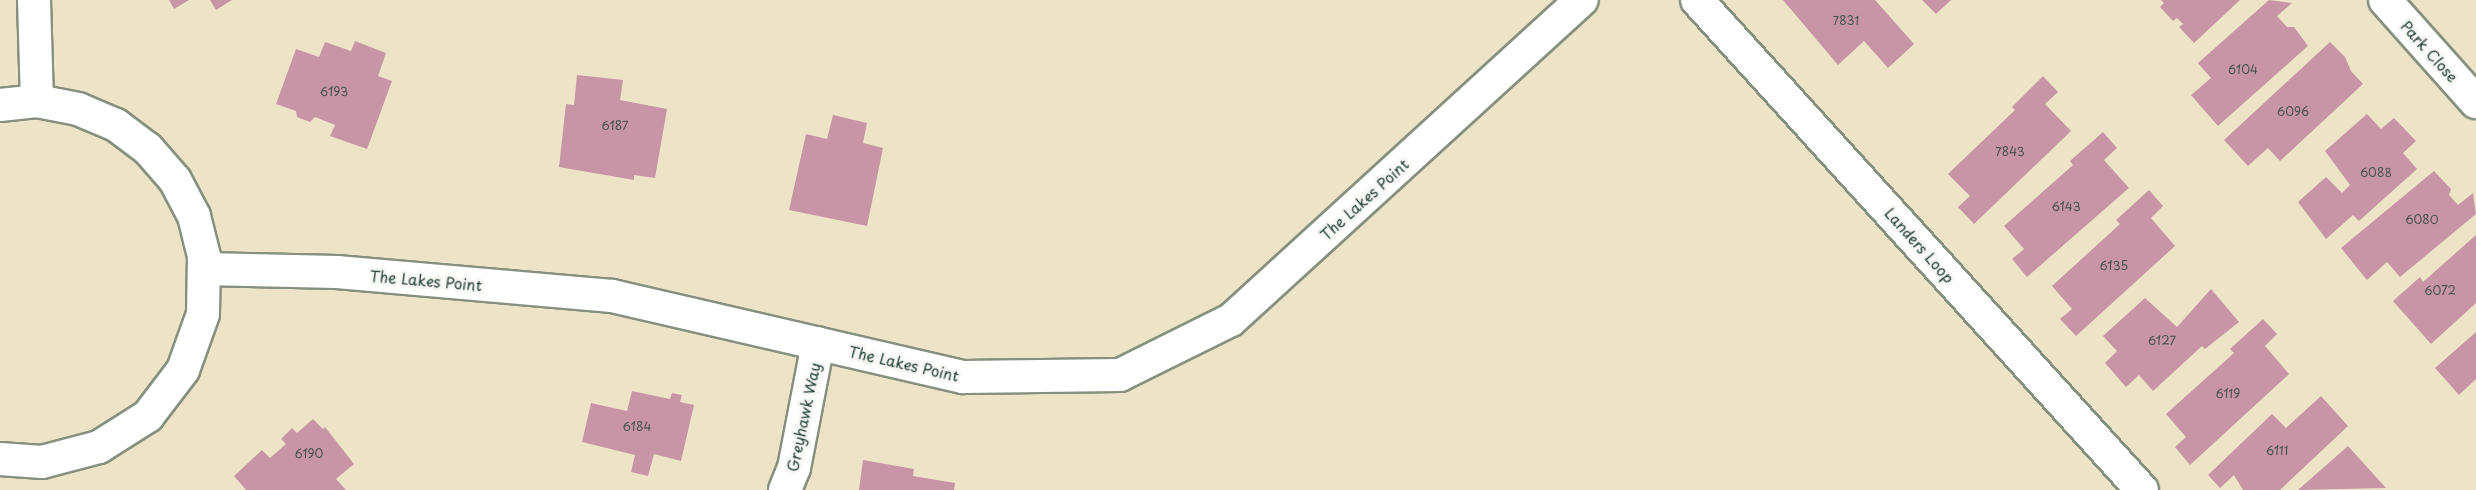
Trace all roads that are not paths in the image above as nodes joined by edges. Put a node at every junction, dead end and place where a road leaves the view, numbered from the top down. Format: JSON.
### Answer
{"nodes":[{"id":1,"x":34,"y":0,"type":"edge"},
{"id":2,"x":1582,"y":0,"type":"edge"},
{"id":3,"x":1697,"y":0,"type":"edge"},
{"id":4,"x":2385,"y":0,"type":"edge"},
{"id":5,"x":38,"y":102,"type":"junction"},
{"id":6,"x":2476,"y":102,"type":"edge"},
{"id":7,"x":0,"y":105,"type":"edge"},
{"id":8,"x":204,"y":269,"type":"junction"},
{"id":9,"x":818,"y":343,"type":"junction"},
{"id":10,"x":0,"y":459,"type":"edge"},
{"id":11,"x":785,"y":490,"type":"edge"},
{"id":12,"x":2142,"y":490,"type":"edge"}],
"edges":[{"from":1,"to":5,"type":"street"},
{"from":2,"to":9,"type":"street","name":"The Lakes Point"},
{"from":3,"to":12,"type":"street","name":"Landers Loop"},
{"from":4,"to":6,"type":"street","name":"Park Close"},
{"from":5,"to":7,"type":"street"},
{"from":5,"to":8,"type":"street"},
{"from":8,"to":9,"type":"street","name":"The Lakes Point"},
{"from":8,"to":10,"type":"street"},
{"from":9,"to":11,"type":"street","name":"Greyhawk Way"}]}
